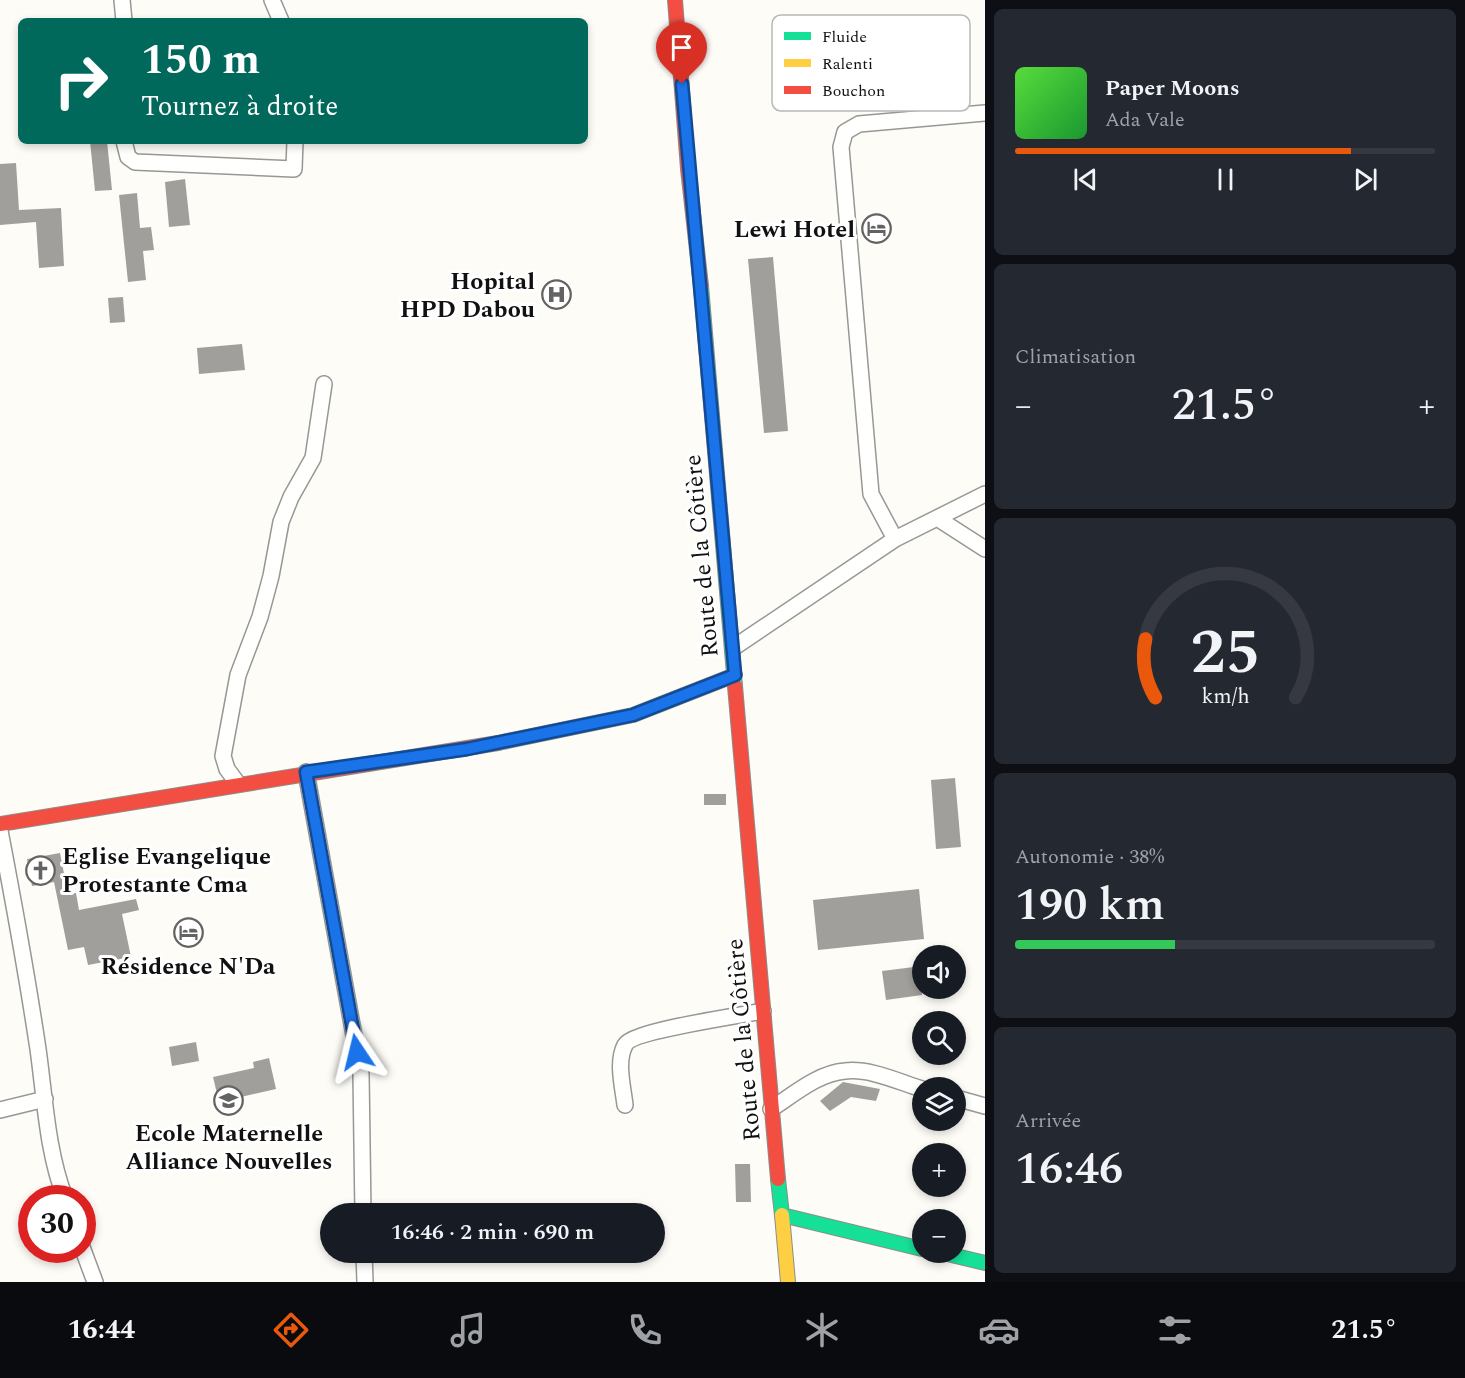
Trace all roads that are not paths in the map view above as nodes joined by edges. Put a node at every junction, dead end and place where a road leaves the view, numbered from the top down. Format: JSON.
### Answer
{"nodes":[{"id":1,"x":122,"y":0,"type":"edge"},
{"id":2,"x":272,"y":0,"type":"edge"},
{"id":3,"x":675,"y":0,"type":"edge"},
{"id":4,"x":124,"y":18,"type":"edge"},
{"id":5,"x":280,"y":18,"type":"edge"},
{"id":6,"x":985,"y":113,"type":"edge"},
{"id":7,"x":125,"y":144,"type":"edge"},
{"id":8,"x":295,"y":144,"type":"edge"},
{"id":9,"x":324,"y":384,"type":"dead end"},
{"id":10,"x":985,"y":494,"type":"edge"},
{"id":11,"x":937,"y":518,"type":"junction"},
{"id":12,"x":895,"y":539,"type":"junction"},
{"id":13,"x":985,"y":549,"type":"edge"},
{"id":14,"x":733,"y":648,"type":"junction"},
{"id":15,"x":735,"y":675,"type":"junction"},
{"id":16,"x":306,"y":772,"type":"junction"},
{"id":17,"x":238,"y":784,"type":"junction"},
{"id":18,"x":0,"y":824,"type":"edge"},
{"id":19,"x":0,"y":831,"type":"edge"},
{"id":20,"x":763,"y":1011,"type":"junction"},
{"id":21,"x":912,"y":1086,"type":"edge"},
{"id":22,"x":45,"y":1099,"type":"junction"},
{"id":23,"x":966,"y":1101,"type":"edge"},
{"id":24,"x":625,"y":1105,"type":"dead end"},
{"id":25,"x":985,"y":1106,"type":"edge"},
{"id":26,"x":771,"y":1109,"type":"junction"},
{"id":27,"x":0,"y":1110,"type":"edge"},
{"id":28,"x":60,"y":1185,"type":"edge"},
{"id":29,"x":363,"y":1203,"type":"edge"},
{"id":30,"x":783,"y":1215,"type":"junction"},
{"id":31,"x":912,"y":1247,"type":"edge"},
{"id":32,"x":966,"y":1258,"type":"edge"},
{"id":33,"x":88,"y":1263,"type":"edge"},
{"id":34,"x":364,"y":1263,"type":"edge"},
{"id":35,"x":985,"y":1263,"type":"edge"},
{"id":36,"x":95,"y":1282,"type":"edge"},
{"id":37,"x":365,"y":1282,"type":"edge"},
{"id":38,"x":788,"y":1282,"type":"edge"}],
"edges":[{"from":1,"to":4,"type":"street"},
{"from":2,"to":5,"type":"street"},
{"from":3,"to":14,"type":"main road","name":"Route de la Côtière"},
{"from":6,"to":12,"type":"street"},
{"from":7,"to":8,"type":"street"},
{"from":9,"to":17,"type":"street"},
{"from":10,"to":11,"type":"street"},
{"from":11,"to":12,"type":"street"},
{"from":11,"to":13,"type":"street"},
{"from":12,"to":14,"type":"street"},
{"from":14,"to":15,"type":"main road","name":"Route de la Côtière"},
{"from":15,"to":16,"type":"main road"},
{"from":15,"to":20,"type":"main road","name":"Route de la Côtière"},
{"from":16,"to":17,"type":"main road"},
{"from":16,"to":29,"type":"street"},
{"from":17,"to":18,"type":"main road"},
{"from":19,"to":22,"type":"street"},
{"from":20,"to":24,"type":"street"},
{"from":20,"to":26,"type":"main road","name":"Route de la Côtière"},
{"from":21,"to":26,"type":"street"},
{"from":22,"to":27,"type":"street"},
{"from":22,"to":28,"type":"street"},
{"from":23,"to":25,"type":"street"},
{"from":26,"to":30,"type":"main road","name":"Route de la Côtière"},
{"from":30,"to":31,"type":"main road"},
{"from":30,"to":38,"type":"main road","name":"Route de la Côtière"},
{"from":32,"to":35,"type":"main road"},
{"from":33,"to":36,"type":"street"},
{"from":34,"to":37,"type":"street"}]}
